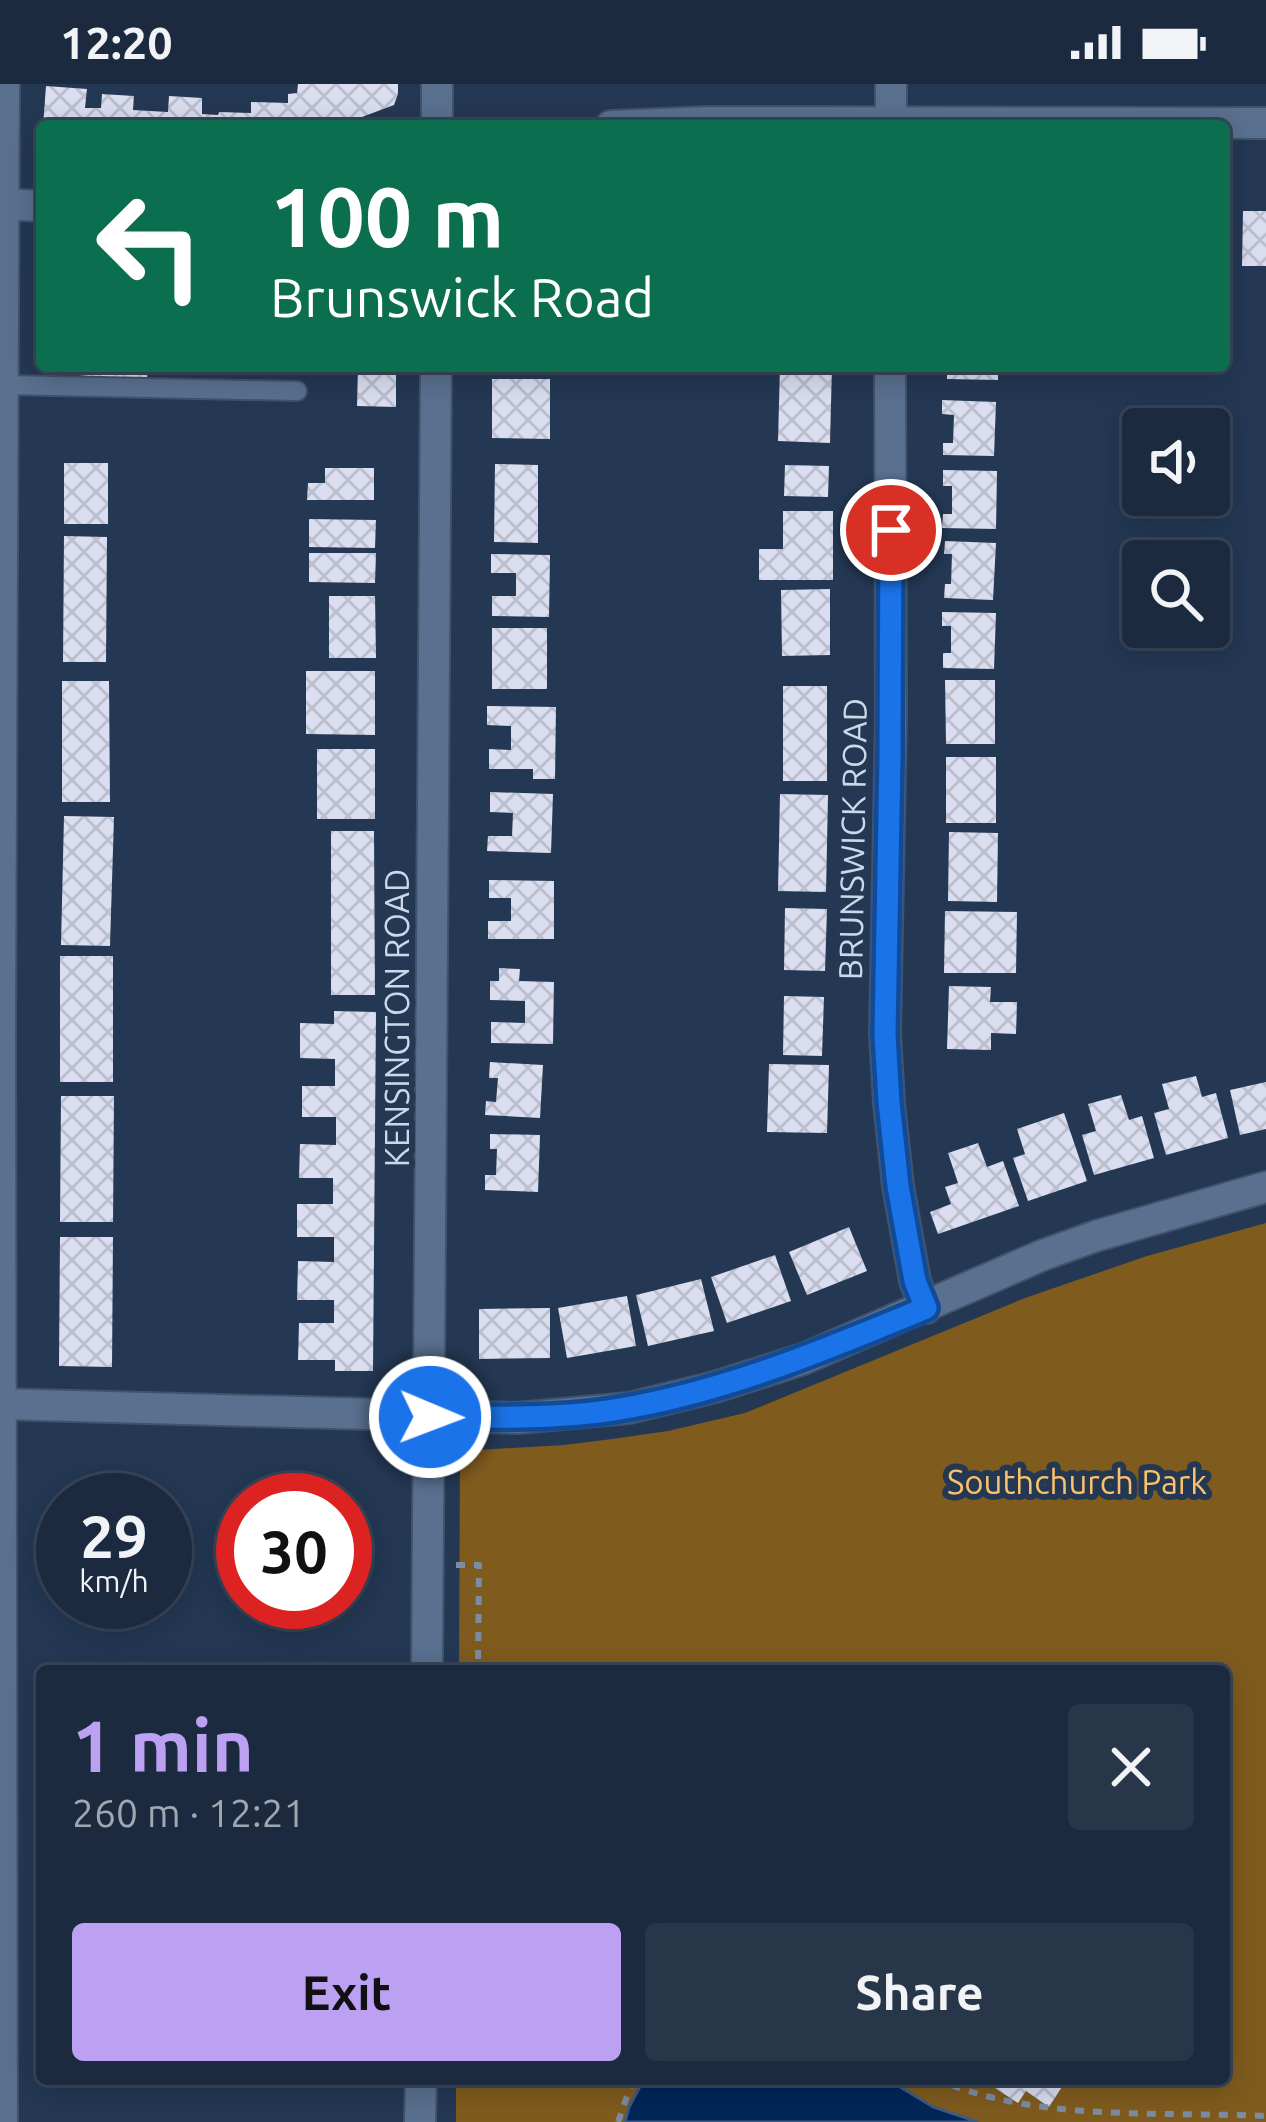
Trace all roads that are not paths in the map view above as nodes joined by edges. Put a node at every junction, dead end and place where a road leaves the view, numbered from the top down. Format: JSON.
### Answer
{"nodes":[{"id":1,"x":4,"y":84,"type":"edge"},
{"id":2,"x":437,"y":84,"type":"edge"},
{"id":3,"x":891,"y":84,"type":"edge"},
{"id":4,"x":437,"y":120,"type":"edge"},
{"id":5,"x":890,"y":120,"type":"edge"},
{"id":6,"x":1230,"y":123,"type":"edge"},
{"id":7,"x":1266,"y":123,"type":"edge"},
{"id":8,"x":2,"y":204,"type":"edge"},
{"id":9,"x":36,"y":206,"type":"edge"},
{"id":10,"x":436,"y":372,"type":"edge"},
{"id":11,"x":890,"y":372,"type":"edge"},
{"id":12,"x":4,"y":385,"type":"junction"},
{"id":13,"x":297,"y":391,"type":"dead end"},
{"id":14,"x":0,"y":1030,"type":"edge"},
{"id":15,"x":1266,"y":1187,"type":"edge"},
{"id":16,"x":926,"y":1308,"type":"junction"},
{"id":17,"x":1,"y":1404,"type":"edge"},
{"id":18,"x":430,"y":1417,"type":"junction"},
{"id":19,"x":427,"y":1665,"type":"edge"},
{"id":20,"x":2,"y":1675,"type":"edge"},
{"id":21,"x":1,"y":1994,"type":"edge"},
{"id":22,"x":421,"y":2085,"type":"edge"},
{"id":23,"x":2,"y":2122,"type":"edge"},
{"id":24,"x":420,"y":2122,"type":"edge"}],
"edges":[{"from":1,"to":8,"type":"street"},
{"from":2,"to":4,"type":"street"},
{"from":3,"to":5,"type":"street"},
{"from":6,"to":7,"type":"street"},
{"from":8,"to":9,"type":"street"},
{"from":8,"to":12,"type":"street"},
{"from":10,"to":18,"type":"street","name":"KENSINGTON ROAD"},
{"from":11,"to":16,"type":"street","name":"BRUNSWICK ROAD"},
{"from":12,"to":13,"type":"lane"},
{"from":12,"to":14,"type":"street"},
{"from":14,"to":17,"type":"street"},
{"from":15,"to":16,"type":"street"},
{"from":16,"to":18,"type":"street"},
{"from":17,"to":18,"type":"street"},
{"from":17,"to":20,"type":"street"},
{"from":18,"to":19,"type":"street","name":"KENSINGTON ROAD"},
{"from":20,"to":21,"type":"street"},
{"from":21,"to":23,"type":"street"},
{"from":22,"to":24,"type":"street"}]}
